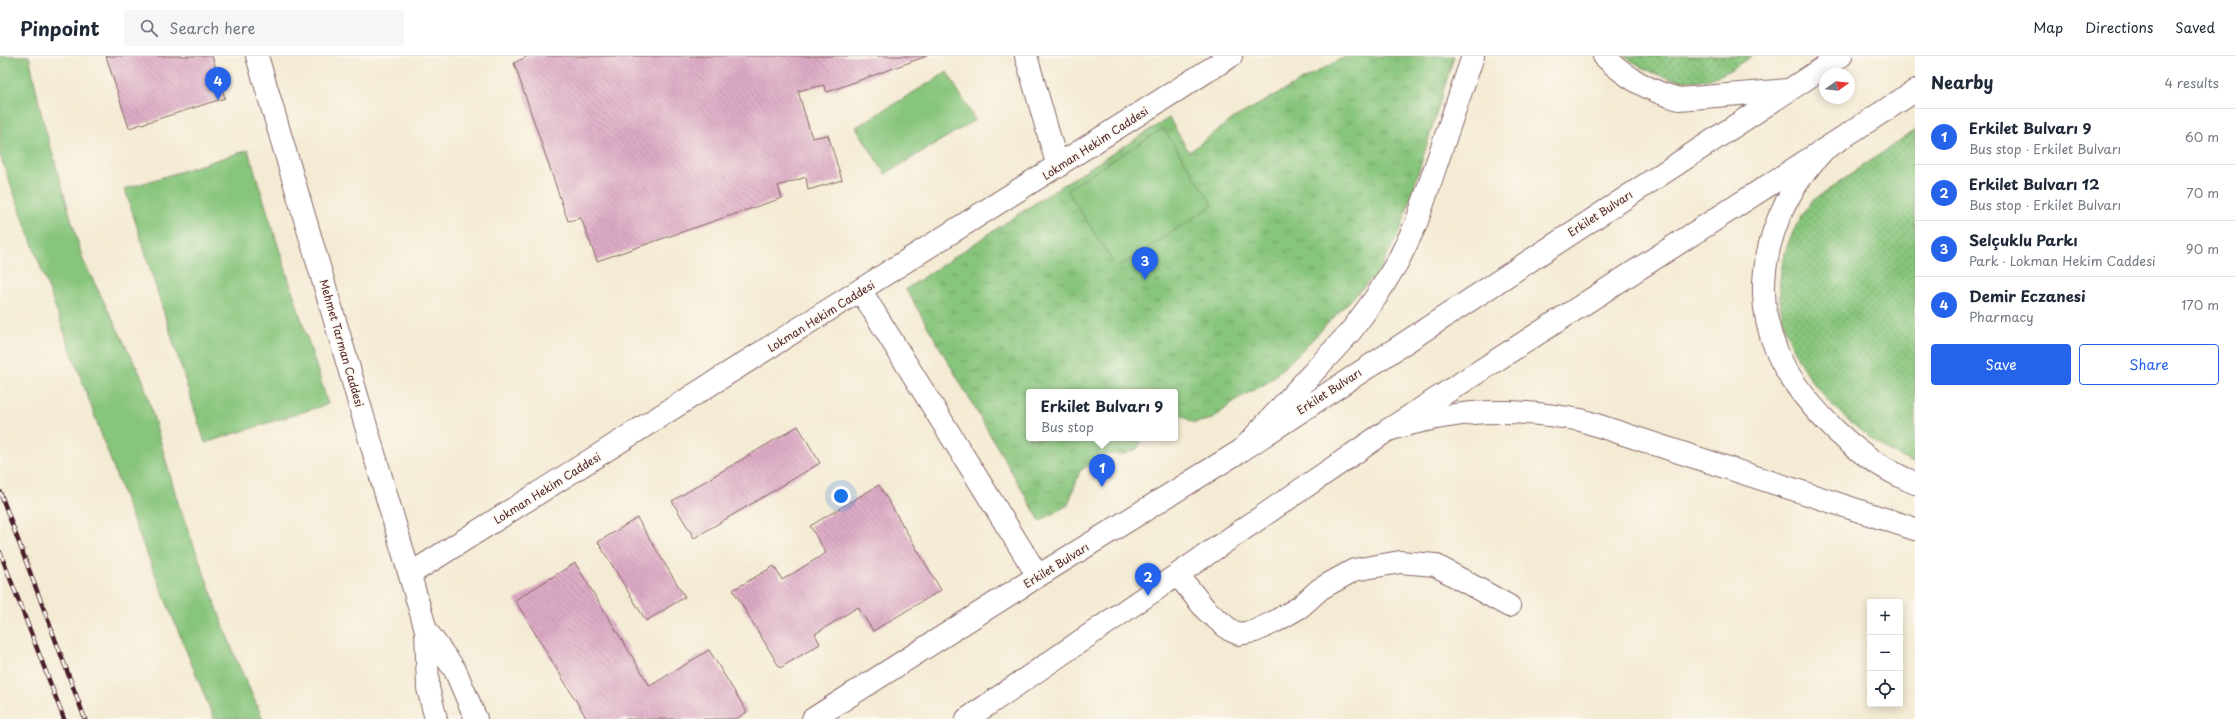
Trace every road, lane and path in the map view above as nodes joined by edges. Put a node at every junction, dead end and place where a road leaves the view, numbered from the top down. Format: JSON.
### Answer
{"nodes":[{"id":1,"x":257,"y":56,"type":"edge"},
{"id":2,"x":1026,"y":56,"type":"edge"},
{"id":3,"x":1231,"y":56,"type":"edge"},
{"id":4,"x":1473,"y":56,"type":"edge"},
{"id":5,"x":1604,"y":56,"type":"edge"},
{"id":6,"x":1841,"y":56,"type":"edge"},
{"id":7,"x":1788,"y":90,"type":"junction"},
{"id":8,"x":1915,"y":91,"type":"edge"},
{"id":9,"x":1822,"y":152,"type":"junction"},
{"id":10,"x":1058,"y":167,"type":"junction"},
{"id":11,"x":861,"y":291,"type":"junction"},
{"id":12,"x":1388,"y":430,"type":"junction"},
{"id":13,"x":1242,"y":450,"type":"junction"},
{"id":14,"x":1915,"y":483,"type":"edge"},
{"id":15,"x":1915,"y":529,"type":"edge"},
{"id":16,"x":410,"y":574,"type":"junction"},
{"id":17,"x":1178,"y":575,"type":"junction"},
{"id":18,"x":1038,"y":576,"type":"junction"},
{"id":19,"x":1509,"y":606,"type":"dead end"},
{"id":20,"x":426,"y":630,"type":"junction"},
{"id":21,"x":436,"y":719,"type":"edge"},
{"id":22,"x":476,"y":719,"type":"edge"},
{"id":23,"x":813,"y":719,"type":"edge"},
{"id":24,"x":967,"y":719,"type":"edge"}],
"edges":[{"from":1,"to":16,"type":"main road","name":"Mehmet Tarman Caddesi"},
{"from":2,"to":10,"type":"main road"},
{"from":3,"to":10,"type":"main road","name":"Lokman Hekim Caddesi"},
{"from":4,"to":13,"type":"main road"},
{"from":5,"to":7,"type":"main road"},
{"from":6,"to":7,"type":"main road","name":"Erkilet Bulvarı"},
{"from":7,"to":13,"type":"main road","name":"Erkilet Bulvarı"},
{"from":8,"to":9,"type":"main road"},
{"from":9,"to":12,"type":"main road"},
{"from":9,"to":14,"type":"main road"},
{"from":10,"to":11,"type":"main road","name":"Lokman Hekim Caddesi"},
{"from":11,"to":16,"type":"main road","name":"Lokman Hekim Caddesi"},
{"from":11,"to":18,"type":"main road"},
{"from":12,"to":15,"type":"main road"},
{"from":12,"to":17,"type":"main road"},
{"from":13,"to":18,"type":"main road","name":"Erkilet Bulvarı"},
{"from":16,"to":20,"type":"main road","name":"Mehmet Tarman Caddesi"},
{"from":17,"to":19,"type":"main road"},
{"from":17,"to":24,"type":"main road"},
{"from":18,"to":23,"type":"main road","name":"Erkilet Bulvarı"},
{"from":20,"to":21,"type":"main road","name":"Mehmet Tarman Caddesi"},
{"from":20,"to":22,"type":"main road","name":"Mehmet Tarman Caddesi"}]}
